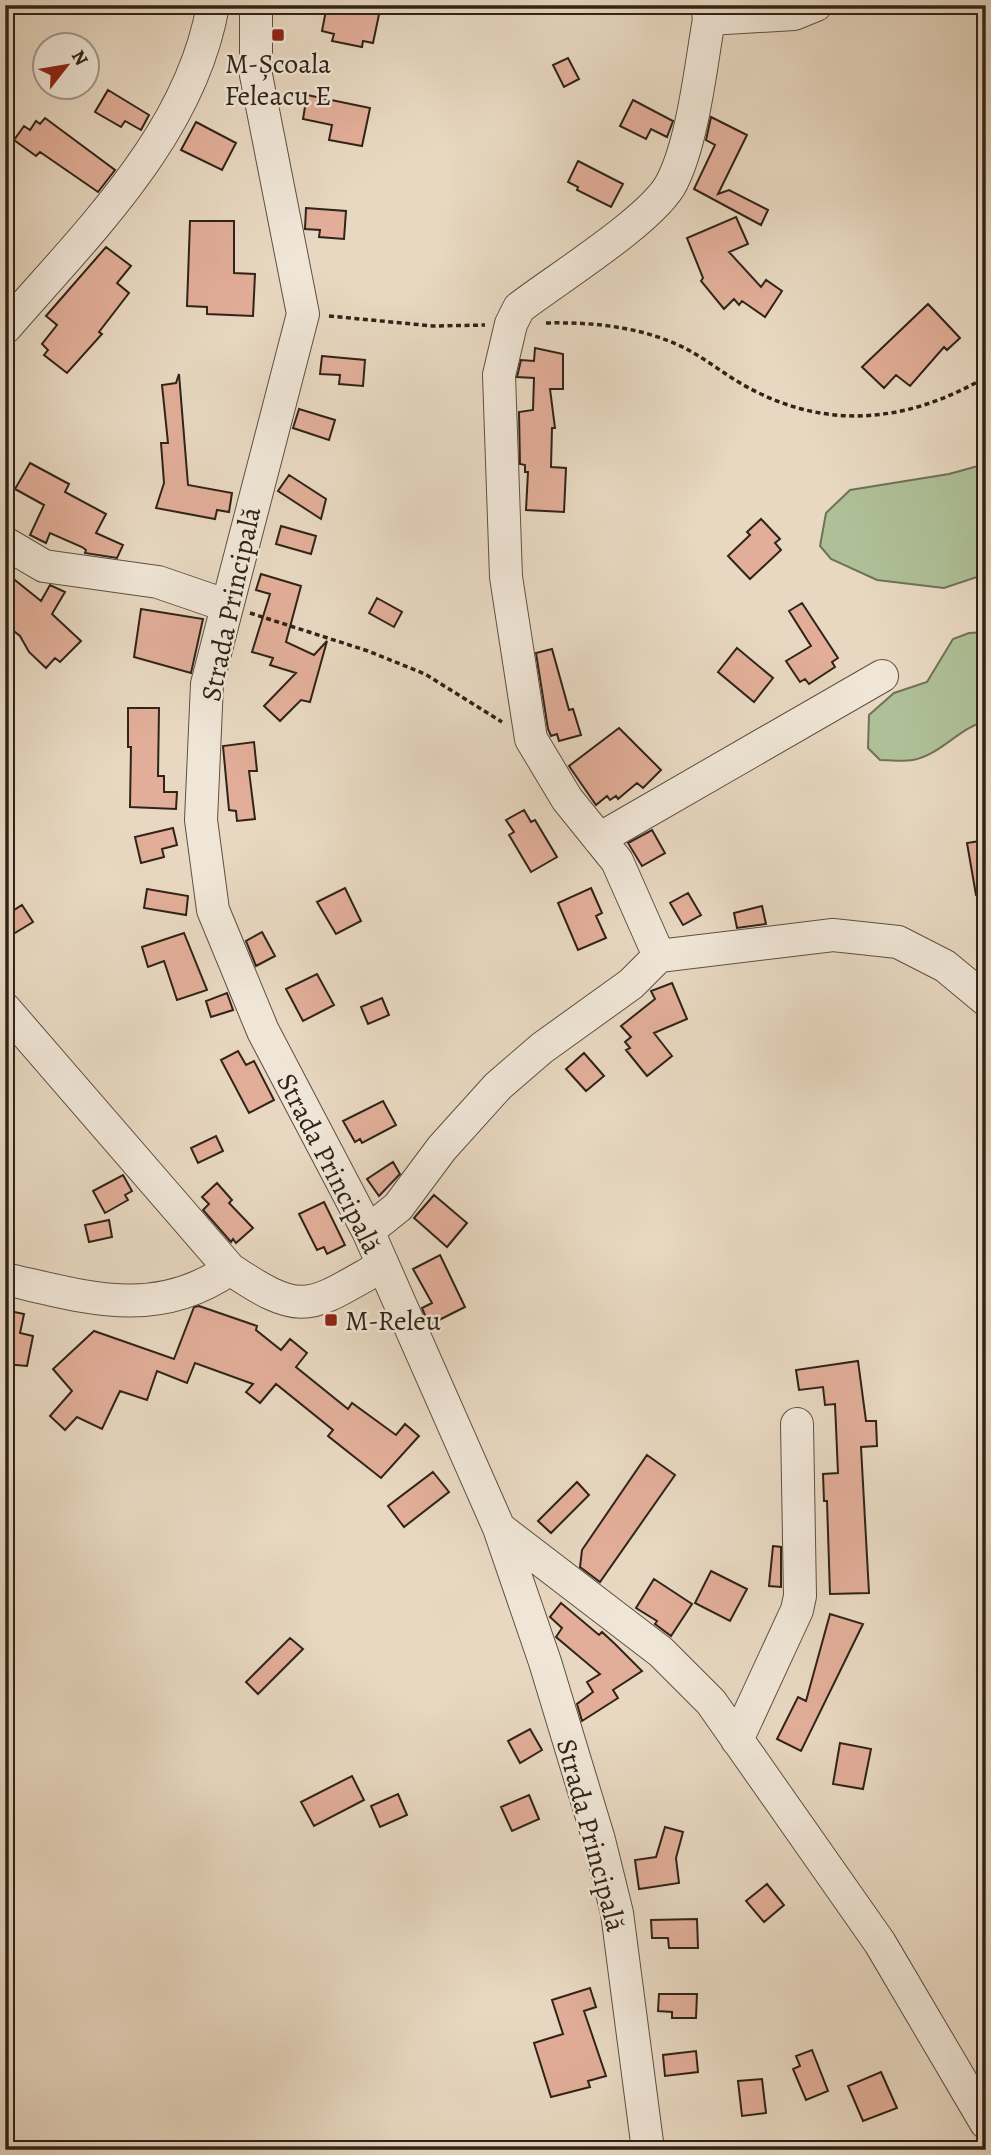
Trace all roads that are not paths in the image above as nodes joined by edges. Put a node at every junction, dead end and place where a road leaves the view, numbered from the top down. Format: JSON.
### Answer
{"nodes":[{"id":1,"x":213,"y":5,"type":"edge"},
{"id":2,"x":256,"y":5,"type":"edge"},
{"id":3,"x":816,"y":5,"type":"edge"},
{"id":4,"x":708,"y":12,"type":"edge"},
{"id":5,"x":5,"y":328,"type":"edge"},
{"id":6,"x":5,"y":544,"type":"edge"},
{"id":7,"x":225,"y":605,"type":"junction"},
{"id":8,"x":882,"y":676,"type":"dead end"},
{"id":9,"x":599,"y":839,"type":"junction"},
{"id":10,"x":659,"y":956,"type":"junction"},
{"id":11,"x":986,"y":1000,"type":"edge"},
{"id":12,"x":5,"y":1009,"type":"edge"},
{"id":13,"x":368,"y":1231,"type":"junction"},
{"id":14,"x":382,"y":1266,"type":"junction"},
{"id":15,"x":230,"y":1269,"type":"junction"},
{"id":16,"x":5,"y":1279,"type":"edge"},
{"id":17,"x":797,"y":1424,"type":"dead end"},
{"id":18,"x":499,"y":1528,"type":"junction"},
{"id":19,"x":737,"y":1740,"type":"junction"},
{"id":20,"x":986,"y":2123,"type":"edge"},
{"id":21,"x":648,"y":2150,"type":"edge"}],
"edges":[{"from":1,"to":5,"type":"street"},
{"from":2,"to":7,"type":"street","name":"Strada Principală"},
{"from":3,"to":4,"type":"street"},
{"from":4,"to":9,"type":"street"},
{"from":6,"to":7,"type":"street"},
{"from":7,"to":13,"type":"street","name":"Strada Principală"},
{"from":8,"to":9,"type":"street"},
{"from":9,"to":10,"type":"street"},
{"from":10,"to":11,"type":"street"},
{"from":10,"to":13,"type":"street"},
{"from":12,"to":15,"type":"street"},
{"from":13,"to":14,"type":"street","name":"Strada Principală"},
{"from":14,"to":15,"type":"street"},
{"from":14,"to":18,"type":"street","name":"Strada Principală"},
{"from":15,"to":16,"type":"street"},
{"from":17,"to":19,"type":"street"},
{"from":18,"to":19,"type":"street","name":"Strada Principală"},
{"from":18,"to":21,"type":"street","name":"Strada Principală"},
{"from":19,"to":20,"type":"street","name":"Strada Principală"}]}
